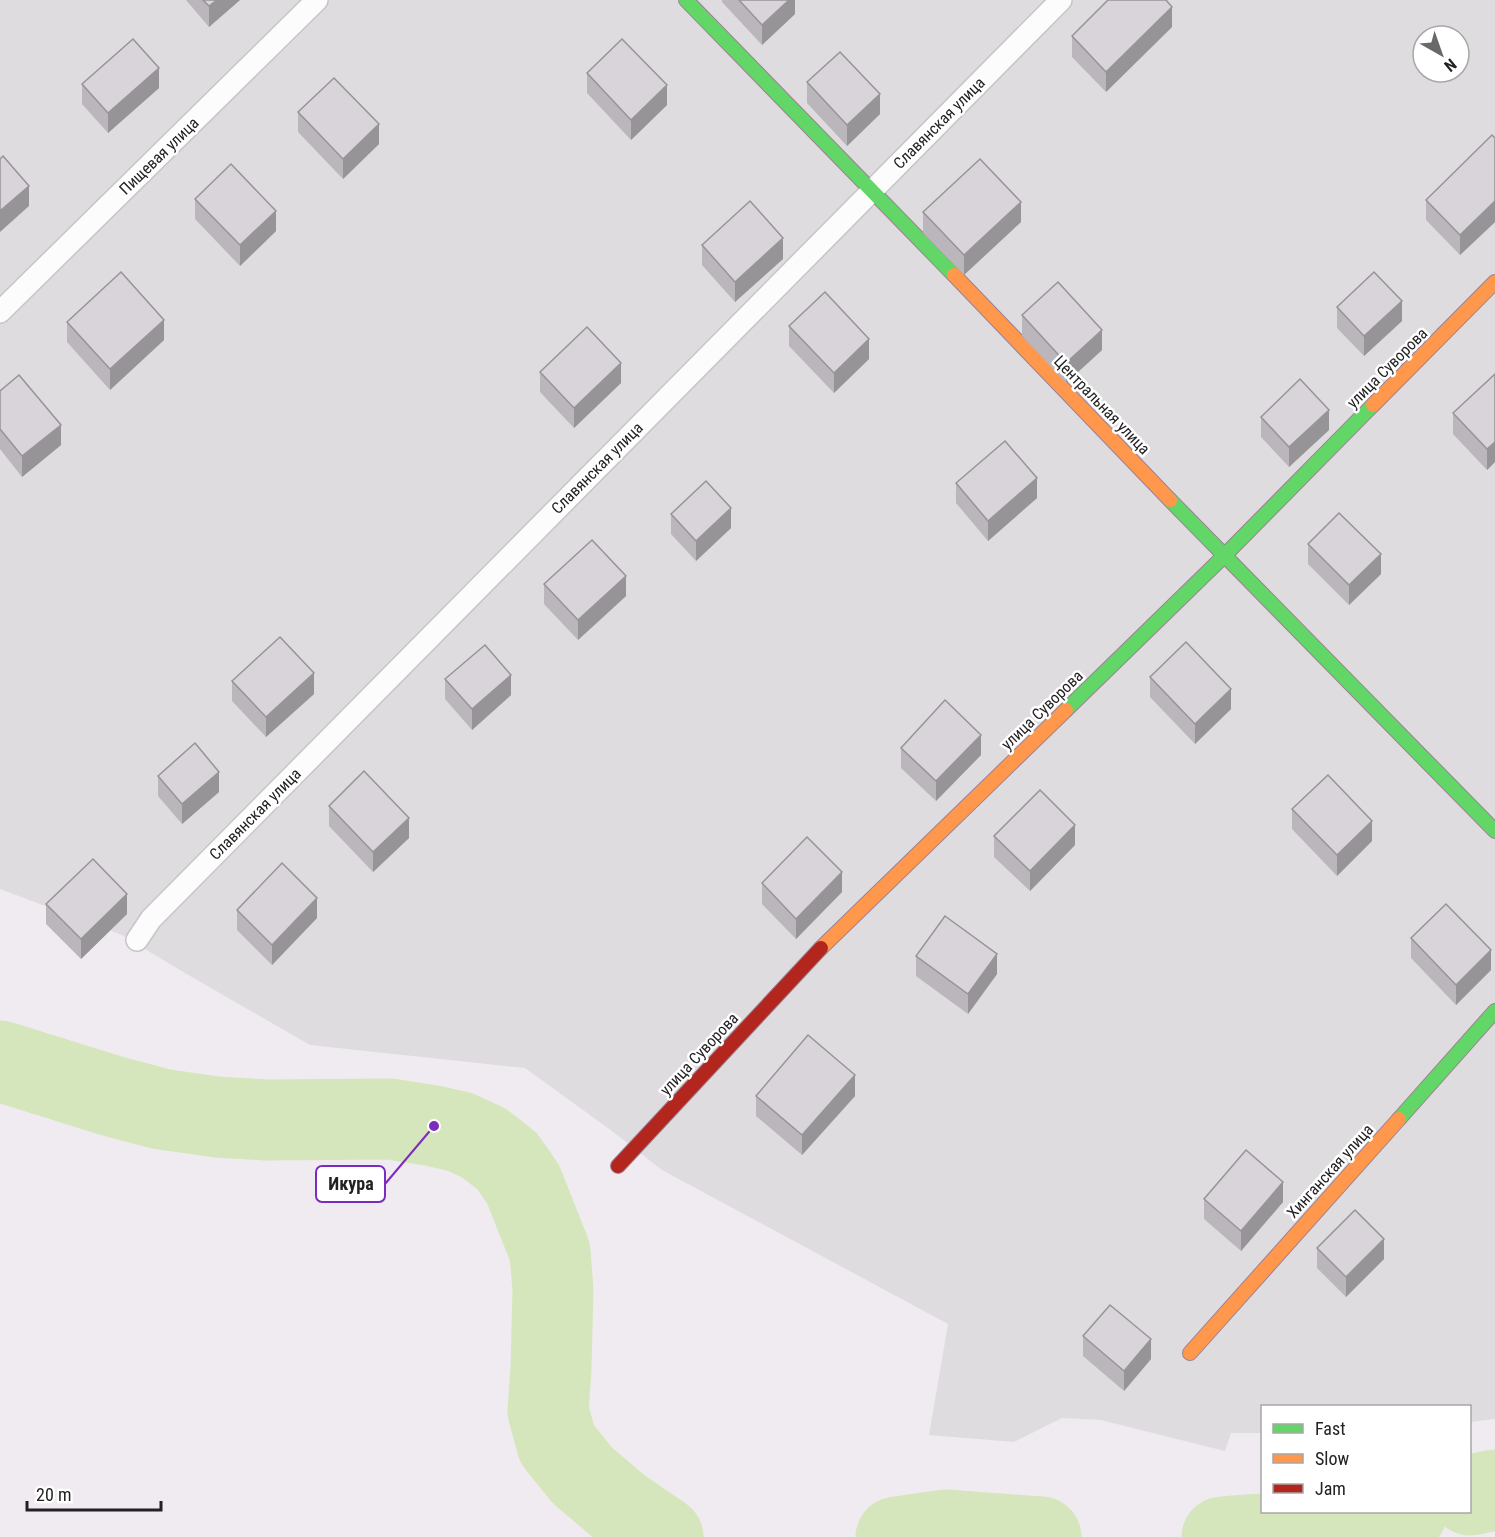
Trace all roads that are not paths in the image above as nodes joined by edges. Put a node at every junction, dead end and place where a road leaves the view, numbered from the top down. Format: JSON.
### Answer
{"nodes":[{"id":1,"x":317,"y":0,"type":"edge"},
{"id":2,"x":686,"y":0,"type":"edge"},
{"id":3,"x":1060,"y":0,"type":"edge"},
{"id":4,"x":872,"y":190,"type":"junction"},
{"id":5,"x":1495,"y":282,"type":"edge"},
{"id":6,"x":0,"y":312,"type":"edge"},
{"id":7,"x":1224,"y":556,"type":"junction"},
{"id":8,"x":1495,"y":831,"type":"edge"},
{"id":9,"x":137,"y":940,"type":"dead end"},
{"id":10,"x":1495,"y":1011,"type":"edge"},
{"id":11,"x":618,"y":1166,"type":"dead end"},
{"id":12,"x":1190,"y":1353,"type":"dead end"}],
"edges":[{"from":1,"to":6,"type":"lane","name":"Пищевая улица"},
{"from":2,"to":4,"type":"street","name":"Центральная улица"},
{"from":3,"to":4,"type":"lane","name":"Славянская улица"},
{"from":4,"to":7,"type":"street","name":"Центральная улица"},
{"from":4,"to":9,"type":"lane","name":"Славянская улица"},
{"from":5,"to":7,"type":"street","name":"улица Суворова"},
{"from":7,"to":8,"type":"street","name":"Центральная улица"},
{"from":7,"to":11,"type":"street","name":"улица Суворова"},
{"from":10,"to":12,"type":"street","name":"Хинганская улица"}]}
